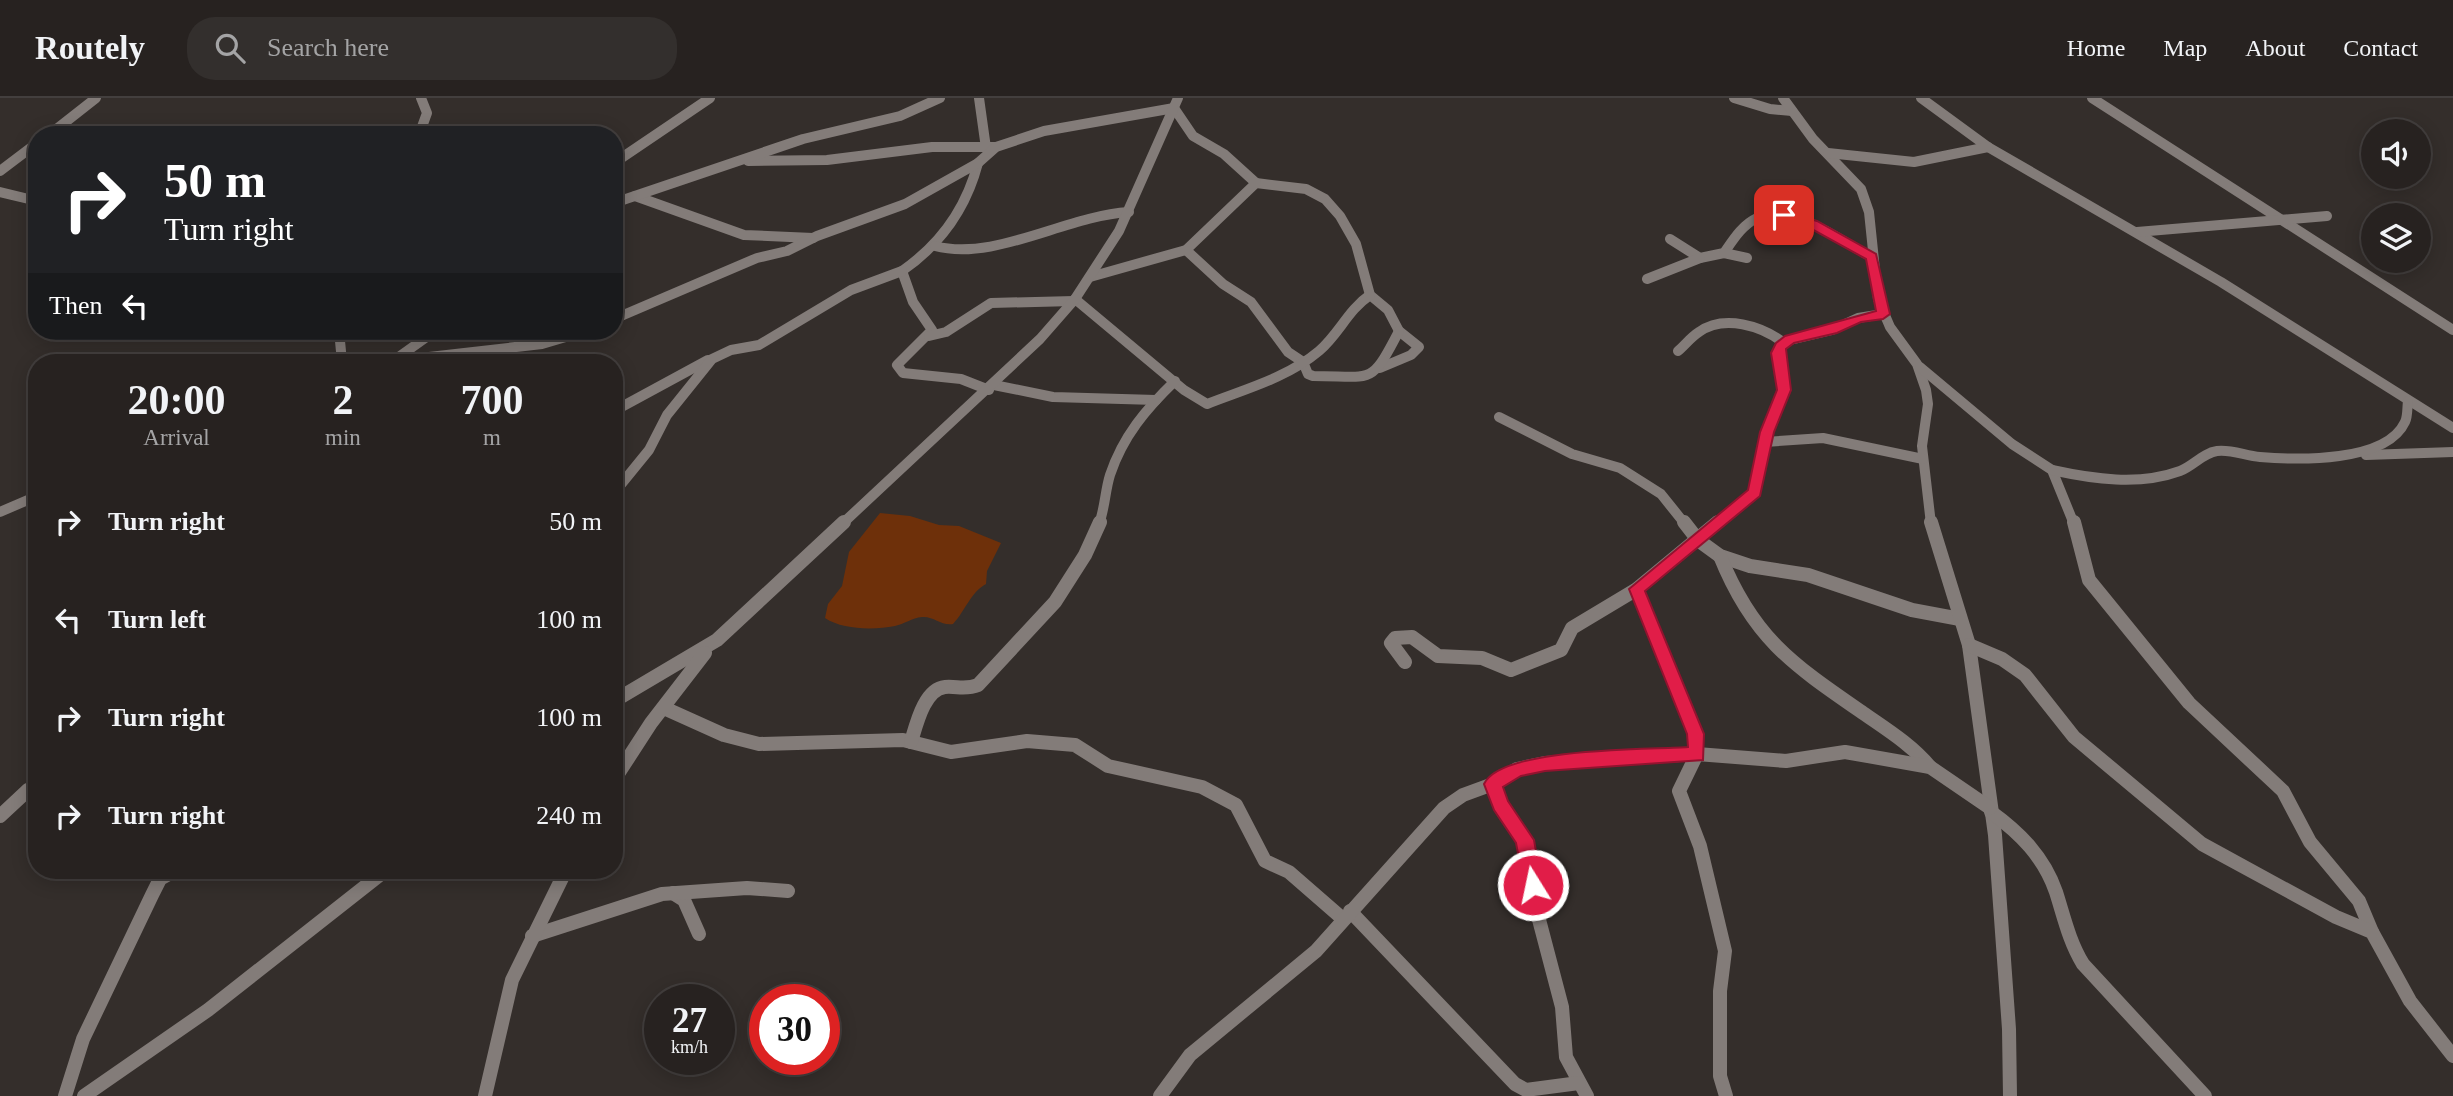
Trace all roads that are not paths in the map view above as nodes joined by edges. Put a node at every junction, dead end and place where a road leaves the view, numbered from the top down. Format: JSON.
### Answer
{"nodes":[{"id":1,"x":96,"y":98,"type":"edge"},
{"id":2,"x":421,"y":98,"type":"edge"},
{"id":3,"x":710,"y":98,"type":"edge"},
{"id":4,"x":940,"y":98,"type":"edge"},
{"id":5,"x":979,"y":98,"type":"edge"},
{"id":6,"x":1734,"y":98,"type":"edge"},
{"id":7,"x":1783,"y":98,"type":"edge"},
{"id":8,"x":1921,"y":98,"type":"edge"},
{"id":9,"x":2092,"y":98,"type":"edge"},
{"id":10,"x":1176,"y":103,"type":"edge"},
{"id":11,"x":1792,"y":111,"type":"junction"},
{"id":12,"x":60,"y":126,"type":"edge"},
{"id":13,"x":422,"y":126,"type":"edge"},
{"id":14,"x":991,"y":147,"type":"junction"},
{"id":15,"x":1989,"y":147,"type":"junction"},
{"id":16,"x":28,"y":149,"type":"edge"},
{"id":17,"x":1828,"y":153,"type":"junction"},
{"id":18,"x":623,"y":157,"type":"edge"},
{"id":19,"x":737,"y":161,"type":"junction"},
{"id":20,"x":978,"y":163,"type":"junction"},
{"id":21,"x":2,"y":168,"type":"edge"},
{"id":22,"x":1256,"y":183,"type":"junction"},
{"id":23,"x":0,"y":192,"type":"edge"},
{"id":24,"x":635,"y":196,"type":"junction"},
{"id":25,"x":28,"y":199,"type":"edge"},
{"id":26,"x":623,"y":200,"type":"edge"},
{"id":27,"x":1129,"y":212,"type":"junction"},
{"id":28,"x":2327,"y":216,"type":"dead end"},
{"id":29,"x":2277,"y":218,"type":"junction"},
{"id":30,"x":2136,"y":232,"type":"junction"},
{"id":31,"x":814,"y":238,"type":"junction"},
{"id":32,"x":1670,"y":239,"type":"dead end"},
{"id":33,"x":935,"y":246,"type":"junction"},
{"id":34,"x":1186,"y":250,"type":"junction"},
{"id":35,"x":1724,"y":254,"type":"junction"},
{"id":36,"x":1872,"y":257,"type":"junction"},
{"id":37,"x":1700,"y":258,"type":"junction"},
{"id":38,"x":1747,"y":258,"type":"dead end"},
{"id":39,"x":902,"y":271,"type":"junction"},
{"id":40,"x":1090,"y":277,"type":"junction"},
{"id":41,"x":1647,"y":279,"type":"dead end"},
{"id":42,"x":1370,"y":295,"type":"junction"},
{"id":43,"x":1075,"y":300,"type":"junction"},
{"id":44,"x":1883,"y":314,"type":"junction"},
{"id":45,"x":623,"y":315,"type":"edge"},
{"id":46,"x":2453,"y":330,"type":"edge"},
{"id":47,"x":1399,"y":331,"type":"junction"},
{"id":48,"x":929,"y":335,"type":"junction"},
{"id":49,"x":420,"y":340,"type":"edge"},
{"id":50,"x":556,"y":340,"type":"edge"},
{"id":51,"x":1784,"y":343,"type":"junction"},
{"id":52,"x":1678,"y":351,"type":"dead end"},
{"id":53,"x":400,"y":354,"type":"edge"},
{"id":54,"x":457,"y":354,"type":"edge"},
{"id":55,"x":712,"y":359,"type":"junction"},
{"id":56,"x":1303,"y":362,"type":"junction"},
{"id":57,"x":1917,"y":364,"type":"junction"},
{"id":58,"x":1380,"y":368,"type":"junction"},
{"id":59,"x":1175,"y":382,"type":"junction"},
{"id":60,"x":991,"y":387,"type":"junction"},
{"id":61,"x":1156,"y":400,"type":"junction"},
{"id":62,"x":2409,"y":401,"type":"junction"},
{"id":63,"x":623,"y":406,"type":"edge"},
{"id":64,"x":1499,"y":417,"type":"dead end"},
{"id":65,"x":2453,"y":428,"type":"edge"},
{"id":66,"x":1765,"y":442,"type":"junction"},
{"id":67,"x":2453,"y":452,"type":"edge"},
{"id":68,"x":2351,"y":456,"type":"junction"},
{"id":69,"x":1923,"y":459,"type":"junction"},
{"id":70,"x":2052,"y":470,"type":"junction"},
{"id":71,"x":623,"y":482,"type":"edge"},
{"id":72,"x":28,"y":500,"type":"edge"},
{"id":73,"x":0,"y":512,"type":"edge"},
{"id":74,"x":1699,"y":540,"type":"junction"},
{"id":75,"x":1720,"y":556,"type":"junction"},
{"id":76,"x":1637,"y":589,"type":"junction"},
{"id":77,"x":1960,"y":620,"type":"junction"},
{"id":78,"x":717,"y":640,"type":"junction"},
{"id":79,"x":1969,"y":645,"type":"junction"},
{"id":80,"x":1405,"y":662,"type":"dead end"},
{"id":81,"x":623,"y":696,"type":"edge"},
{"id":82,"x":664,"y":708,"type":"junction"},
{"id":83,"x":911,"y":742,"type":"junction"},
{"id":84,"x":1697,"y":754,"type":"junction"},
{"id":85,"x":623,"y":766,"type":"edge"},
{"id":86,"x":1930,"y":767,"type":"junction"},
{"id":87,"x":1493,"y":784,"type":"junction"},
{"id":88,"x":28,"y":790,"type":"edge"},
{"id":89,"x":1990,"y":810,"type":"junction"},
{"id":90,"x":0,"y":816,"type":"edge"},
{"id":91,"x":158,"y":879,"type":"edge"},
{"id":92,"x":375,"y":879,"type":"edge"},
{"id":93,"x":562,"y":879,"type":"edge"},
{"id":94,"x":788,"y":891,"type":"dead end"},
{"id":95,"x":672,"y":893,"type":"junction"},
{"id":96,"x":1347,"y":915,"type":"junction"},
{"id":97,"x":2372,"y":932,"type":"junction"},
{"id":98,"x":699,"y":934,"type":"dead end"},
{"id":99,"x":533,"y":936,"type":"junction"},
{"id":100,"x":2453,"y":1056,"type":"edge"},
{"id":101,"x":1583,"y":1089,"type":"edge"},
{"id":102,"x":65,"y":1096,"type":"edge"},
{"id":103,"x":83,"y":1096,"type":"edge"},
{"id":104,"x":485,"y":1096,"type":"edge"},
{"id":105,"x":1160,"y":1096,"type":"edge"},
{"id":106,"x":1726,"y":1096,"type":"edge"},
{"id":107,"x":2010,"y":1096,"type":"edge"},
{"id":108,"x":2205,"y":1096,"type":"edge"}],
"edges":[{"from":1,"to":12,"type":"street"},
{"from":2,"to":13,"type":"street"},
{"from":3,"to":18,"type":"street"},
{"from":4,"to":19,"type":"street"},
{"from":5,"to":14,"type":"street"},
{"from":6,"to":11,"type":"street"},
{"from":7,"to":11,"type":"street"},
{"from":8,"to":15,"type":"street"},
{"from":9,"to":29,"type":"street"},
{"from":10,"to":14,"type":"street"},
{"from":10,"to":22,"type":"street"},
{"from":10,"to":27,"type":"street"},
{"from":11,"to":17,"type":"street"},
{"from":14,"to":19,"type":"street"},
{"from":14,"to":20,"type":"street"},
{"from":15,"to":17,"type":"street"},
{"from":15,"to":30,"type":"street"},
{"from":16,"to":21,"type":"street"},
{"from":17,"to":36,"type":"street"},
{"from":19,"to":24,"type":"street"},
{"from":20,"to":31,"type":"street"},
{"from":20,"to":33,"type":"street"},
{"from":22,"to":34,"type":"street"},
{"from":22,"to":42,"type":"street"},
{"from":23,"to":25,"type":"street"},
{"from":24,"to":26,"type":"street"},
{"from":24,"to":31,"type":"street"},
{"from":27,"to":33,"type":"street"},
{"from":27,"to":40,"type":"street"},
{"from":28,"to":29,"type":"street"},
{"from":29,"to":30,"type":"street"},
{"from":29,"to":46,"type":"street"},
{"from":30,"to":62,"type":"street"},
{"from":31,"to":45,"type":"street"},
{"from":32,"to":37,"type":"street"},
{"from":33,"to":39,"type":"street"},
{"from":34,"to":40,"type":"street"},
{"from":34,"to":56,"type":"street"},
{"from":35,"to":36,"type":"street"},
{"from":35,"to":37,"type":"street"},
{"from":35,"to":38,"type":"street"},
{"from":36,"to":44,"type":"street"},
{"from":37,"to":41,"type":"street"},
{"from":39,"to":48,"type":"street"},
{"from":39,"to":55,"type":"street"},
{"from":40,"to":43,"type":"street"},
{"from":42,"to":47,"type":"street"},
{"from":42,"to":56,"type":"street"},
{"from":43,"to":48,"type":"street"},
{"from":43,"to":59,"type":"street"},
{"from":43,"to":60,"type":"street"},
{"from":44,"to":51,"type":"street"},
{"from":44,"to":57,"type":"street"},
{"from":47,"to":58,"type":"street"},
{"from":47,"to":58,"type":"street"},
{"from":48,"to":60,"type":"street"},
{"from":49,"to":53,"type":"street"},
{"from":50,"to":54,"type":"street"},
{"from":51,"to":52,"type":"street"},
{"from":51,"to":66,"type":"street"},
{"from":55,"to":63,"type":"street"},
{"from":55,"to":71,"type":"street"},
{"from":56,"to":58,"type":"street"},
{"from":56,"to":59,"type":"street"},
{"from":57,"to":69,"type":"street"},
{"from":57,"to":70,"type":"street"},
{"from":59,"to":61,"type":"street"},
{"from":60,"to":61,"type":"street"},
{"from":60,"to":78,"type":"street"},
{"from":61,"to":83,"type":"street"},
{"from":62,"to":65,"type":"street"},
{"from":62,"to":68,"type":"street"},
{"from":64,"to":74,"type":"street"},
{"from":66,"to":69,"type":"street"},
{"from":66,"to":74,"type":"street"},
{"from":67,"to":68,"type":"street"},
{"from":68,"to":70,"type":"street"},
{"from":69,"to":77,"type":"street"},
{"from":70,"to":97,"type":"street"},
{"from":72,"to":73,"type":"street"},
{"from":74,"to":75,"type":"street"},
{"from":74,"to":76,"type":"street"},
{"from":75,"to":77,"type":"street"},
{"from":75,"to":86,"type":"street"},
{"from":76,"to":80,"type":"street"},
{"from":76,"to":84,"type":"street"},
{"from":77,"to":79,"type":"street"},
{"from":78,"to":81,"type":"street"},
{"from":78,"to":82,"type":"street"},
{"from":79,"to":89,"type":"street"},
{"from":79,"to":97,"type":"street"},
{"from":82,"to":83,"type":"street"},
{"from":82,"to":85,"type":"street"},
{"from":83,"to":96,"type":"street"},
{"from":84,"to":86,"type":"street"},
{"from":84,"to":87,"type":"street"},
{"from":84,"to":106,"type":"street"},
{"from":86,"to":89,"type":"street"},
{"from":87,"to":96,"type":"street"},
{"from":87,"to":101,"type":"street"},
{"from":88,"to":90,"type":"street"},
{"from":89,"to":107,"type":"street"},
{"from":89,"to":108,"type":"street"},
{"from":91,"to":102,"type":"street"},
{"from":92,"to":103,"type":"street"},
{"from":93,"to":99,"type":"street"},
{"from":94,"to":95,"type":"street"},
{"from":95,"to":98,"type":"street"},
{"from":95,"to":99,"type":"street"},
{"from":96,"to":101,"type":"street"},
{"from":96,"to":105,"type":"street"},
{"from":97,"to":100,"type":"street"},
{"from":99,"to":104,"type":"street"}]}
